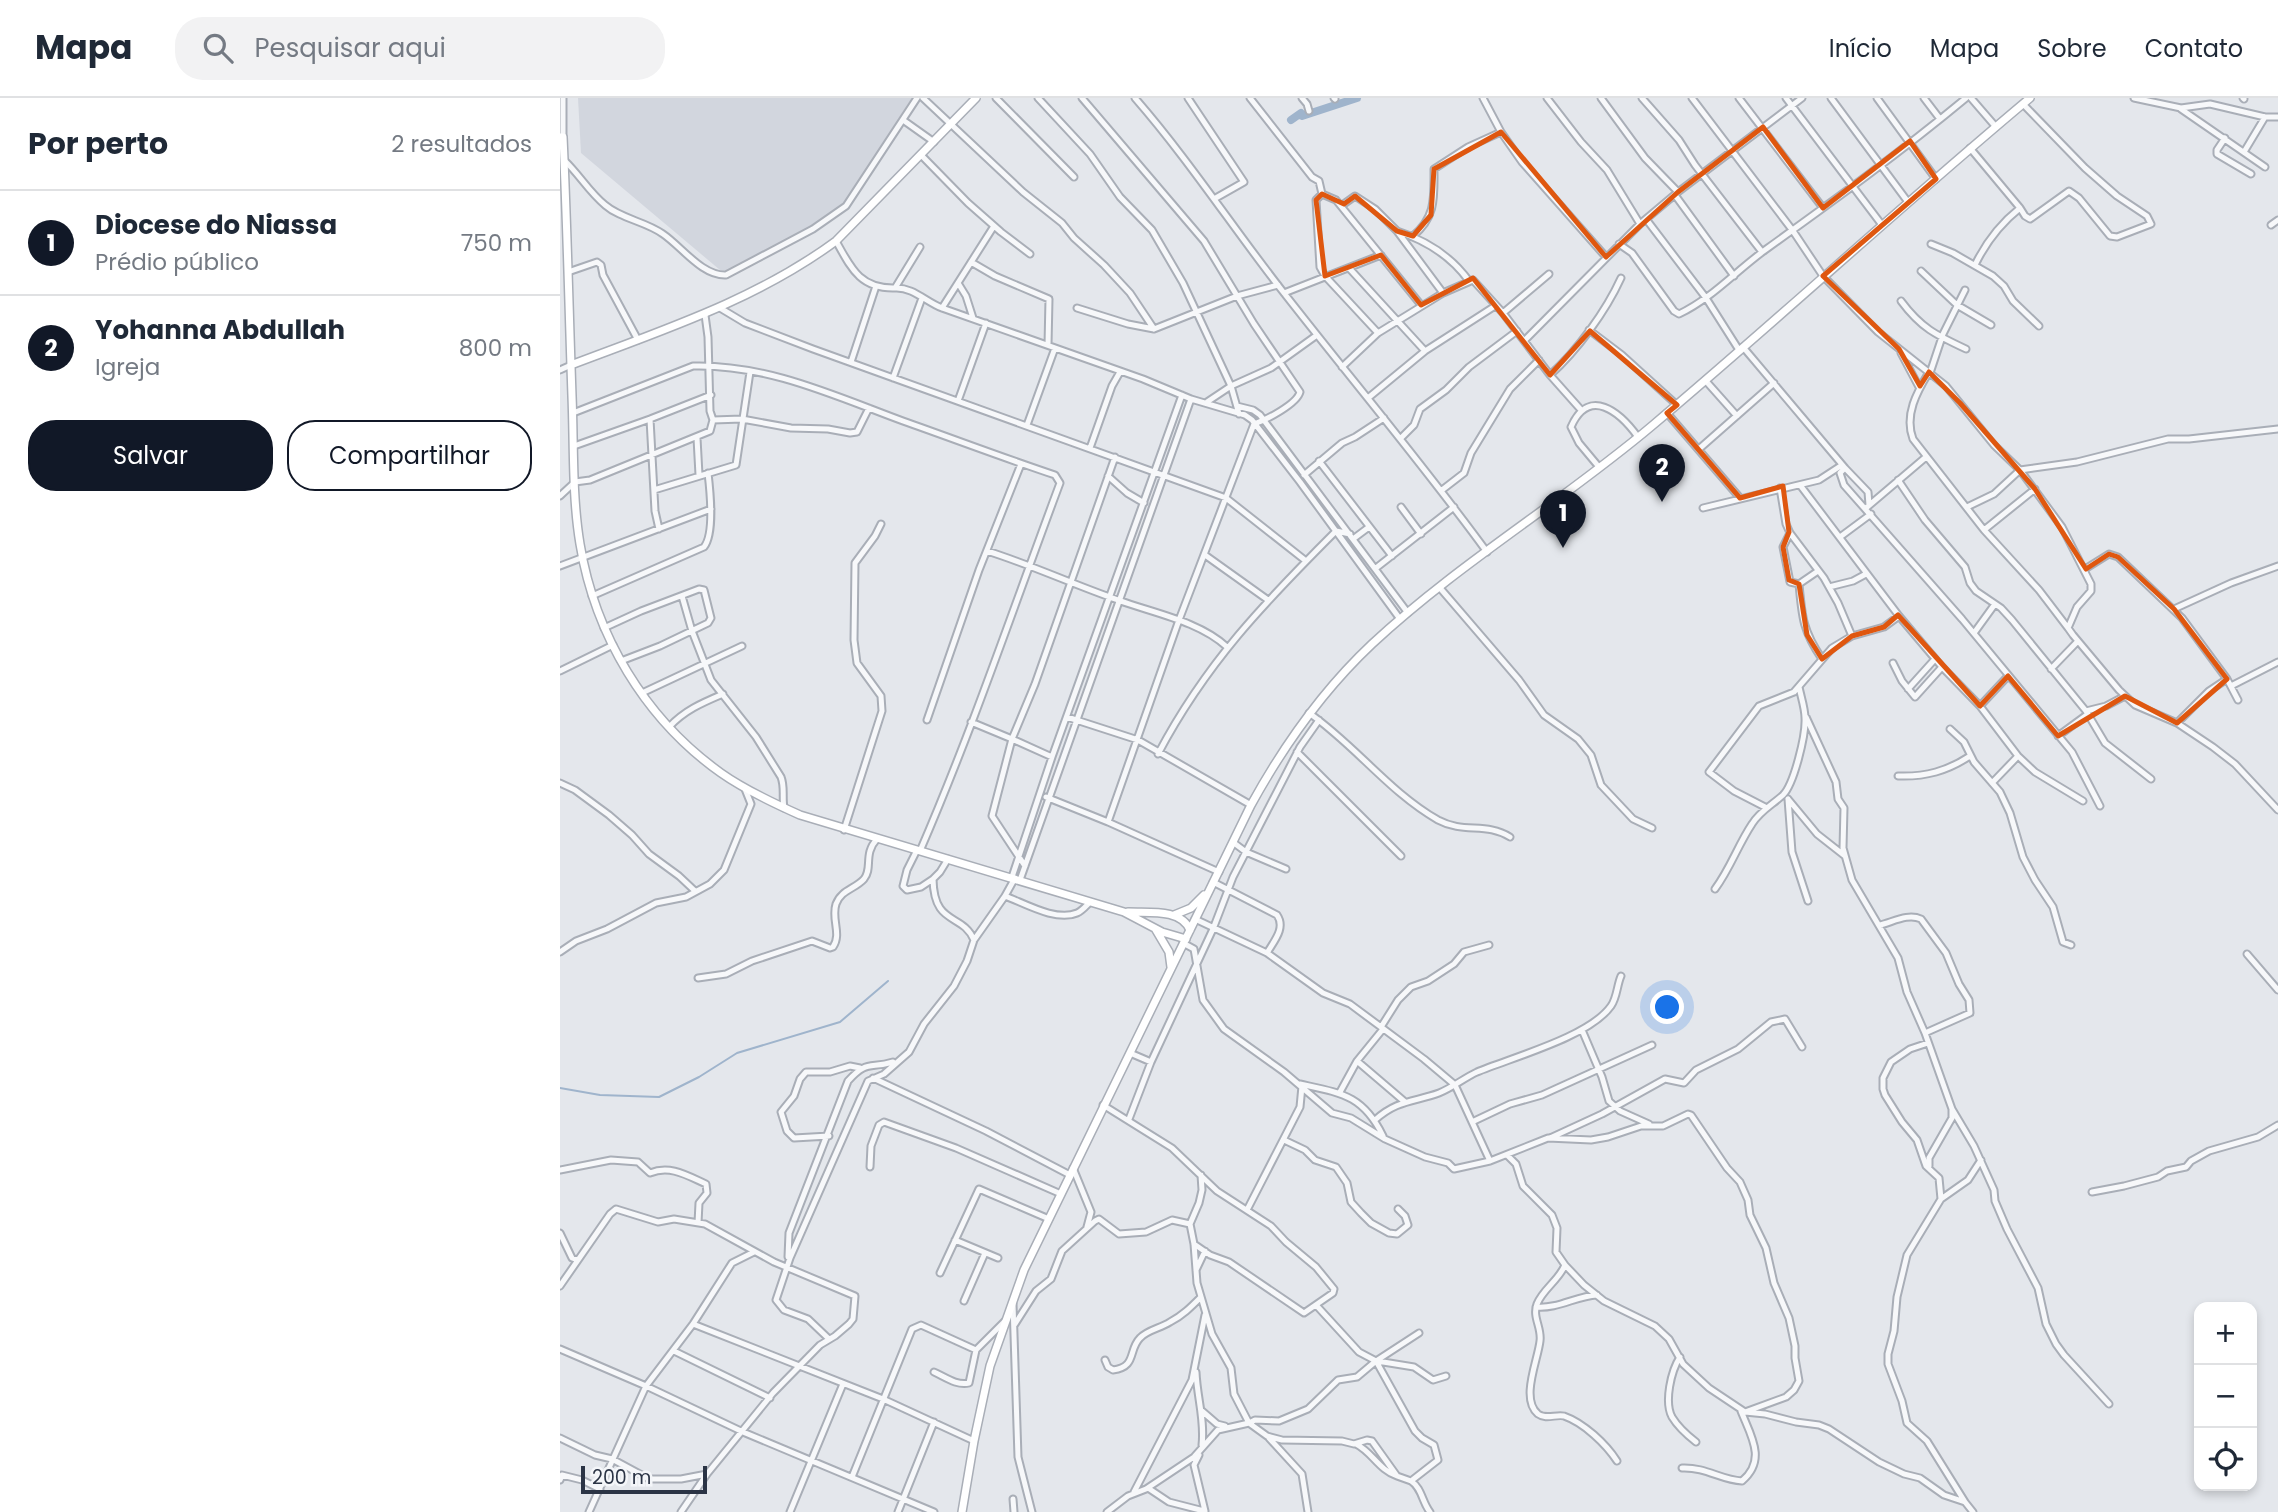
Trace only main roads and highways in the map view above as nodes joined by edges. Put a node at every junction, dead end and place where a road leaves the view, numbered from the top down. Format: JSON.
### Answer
{"nodes":[{"id":1,"x":976,"y":98,"type":"edge"},
{"id":2,"x":2030,"y":98,"type":"edge"},
{"id":3,"x":562,"y":137,"type":"edge"},
{"id":4,"x":571,"y":365,"type":"junction"},
{"id":5,"x":1212,"y":885,"type":"junction"},
{"id":6,"x":1124,"y":912,"type":"junction"},
{"id":7,"x":1173,"y":915,"type":"junction"},
{"id":8,"x":1154,"y":927,"type":"junction"},
{"id":9,"x":1190,"y":930,"type":"junction"},
{"id":10,"x":1185,"y":941,"type":"junction"},
{"id":11,"x":1171,"y":968,"type":"junction"},
{"id":12,"x":962,"y":1512,"type":"edge"}],
"edges":[{"from":1,"to":4,"type":"main road"},
{"from":2,"to":5,"type":"main road"},
{"from":3,"to":4,"type":"main road"},
{"from":4,"to":6,"type":"main road"},
{"from":5,"to":7,"type":"main road"},
{"from":5,"to":9,"type":"main road"},
{"from":6,"to":7,"type":"main road"},
{"from":6,"to":8,"type":"main road"},
{"from":7,"to":9,"type":"main road"},
{"from":8,"to":10,"type":"main road"},
{"from":8,"to":11,"type":"main road"},
{"from":9,"to":10,"type":"main road"},
{"from":10,"to":11,"type":"main road"},
{"from":11,"to":12,"type":"main road"}]}
